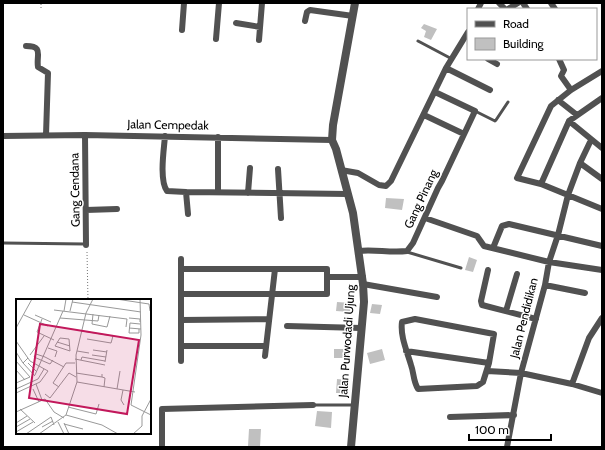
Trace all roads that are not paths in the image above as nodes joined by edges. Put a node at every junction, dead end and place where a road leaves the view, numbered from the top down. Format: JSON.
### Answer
{"nodes":[{"id":1,"x":184,"y":3,"type":"edge"},
{"id":2,"x":219,"y":3,"type":"edge"},
{"id":3,"x":262,"y":3,"type":"edge"},
{"id":4,"x":356,"y":3,"type":"edge"},
{"id":5,"x":518,"y":3,"type":"edge"},
{"id":6,"x":508,"y":8,"type":"edge"},
{"id":7,"x":353,"y":16,"type":"junction"},
{"id":8,"x":305,"y":21,"type":"dead end"},
{"id":9,"x":236,"y":23,"type":"dead end"},
{"id":10,"x":260,"y":27,"type":"junction"},
{"id":11,"x":182,"y":30,"type":"dead end"},
{"id":12,"x":467,"y":36,"type":"edge"},
{"id":13,"x":216,"y":39,"type":"dead end"},
{"id":14,"x":259,"y":40,"type":"dead end"},
{"id":15,"x":418,"y":41,"type":"dead end"},
{"id":16,"x":26,"y":46,"type":"dead end"},
{"id":17,"x":452,"y":59,"type":"junction"},
{"id":18,"x":490,"y":60,"type":"edge"},
{"id":19,"x":559,"y":60,"type":"edge"},
{"id":20,"x":497,"y":64,"type":"dead end"},
{"id":21,"x":446,"y":68,"type":"junction"},
{"id":22,"x":602,"y":71,"type":"edge"},
{"id":23,"x":490,"y":90,"type":"dead end"},
{"id":24,"x":571,"y":90,"type":"junction"},
{"id":25,"x":435,"y":92,"type":"junction"},
{"id":26,"x":602,"y":98,"type":"edge"},
{"id":27,"x":558,"y":100,"type":"junction"},
{"id":28,"x":508,"y":102,"type":"dead end"},
{"id":29,"x":475,"y":111,"type":"junction"},
{"id":30,"x":424,"y":115,"type":"junction"},
{"id":31,"x":577,"y":115,"type":"junction"},
{"id":32,"x":570,"y":121,"type":"junction"},
{"id":33,"x":464,"y":134,"type":"junction"},
{"id":34,"x":46,"y":135,"type":"junction"},
{"id":35,"x":85,"y":135,"type":"junction"},
{"id":36,"x":3,"y":136,"type":"edge"},
{"id":37,"x":165,"y":136,"type":"junction"},
{"id":38,"x":218,"y":137,"type":"junction"},
{"id":39,"x":332,"y":140,"type":"junction"},
{"id":40,"x":591,"y":140,"type":"junction"},
{"id":41,"x":602,"y":148,"type":"edge"},
{"id":42,"x":580,"y":163,"type":"junction"},
{"id":43,"x":250,"y":168,"type":"dead end"},
{"id":44,"x":278,"y":169,"type":"dead end"},
{"id":45,"x":341,"y":170,"type":"junction"},
{"id":46,"x":602,"y":179,"type":"edge"},
{"id":47,"x":541,"y":184,"type":"junction"},
{"id":48,"x":186,"y":192,"type":"junction"},
{"id":49,"x":218,"y":192,"type":"junction"},
{"id":50,"x":248,"y":193,"type":"junction"},
{"id":51,"x":280,"y":194,"type":"junction"},
{"id":52,"x":348,"y":194,"type":"junction"},
{"id":53,"x":568,"y":195,"type":"junction"},
{"id":54,"x":117,"y":209,"type":"dead end"},
{"id":55,"x":602,"y":209,"type":"edge"},
{"id":56,"x":86,"y":210,"type":"junction"},
{"id":57,"x":188,"y":214,"type":"dead end"},
{"id":58,"x":280,"y":218,"type":"dead end"},
{"id":59,"x":425,"y":218,"type":"junction"},
{"id":60,"x":558,"y":235,"type":"junction"},
{"id":61,"x":3,"y":243,"type":"edge"},
{"id":62,"x":86,"y":244,"type":"joint"},
{"id":63,"x":602,"y":246,"type":"edge"},
{"id":64,"x":493,"y":248,"type":"junction"},
{"id":65,"x":358,"y":251,"type":"junction"},
{"id":66,"x":406,"y":251,"type":"junction"},
{"id":67,"x":180,"y":259,"type":"dead end"},
{"id":68,"x":549,"y":262,"type":"junction"},
{"id":69,"x":461,"y":268,"type":"dead end"},
{"id":70,"x":181,"y":269,"type":"junction"},
{"id":71,"x":275,"y":269,"type":"junction"},
{"id":72,"x":488,"y":270,"type":"dead end"},
{"id":73,"x":602,"y":270,"type":"edge"},
{"id":74,"x":517,"y":274,"type":"dead end"},
{"id":75,"x":328,"y":277,"type":"junction"},
{"id":76,"x":363,"y":281,"type":"junction"},
{"id":77,"x":545,"y":285,"type":"junction"},
{"id":78,"x":585,"y":293,"type":"dead end"},
{"id":79,"x":181,"y":294,"type":"junction"},
{"id":80,"x":272,"y":294,"type":"junction"},
{"id":81,"x":437,"y":297,"type":"dead end"},
{"id":82,"x":506,"y":311,"type":"junction"},
{"id":83,"x":602,"y":318,"type":"edge"},
{"id":84,"x":269,"y":319,"type":"junction"},
{"id":85,"x":536,"y":319,"type":"junction"},
{"id":86,"x":181,"y":320,"type":"junction"},
{"id":87,"x":287,"y":326,"type":"dead end"},
{"id":88,"x":361,"y":328,"type":"junction"},
{"id":89,"x":181,"y":346,"type":"junction"},
{"id":90,"x":266,"y":346,"type":"junction"},
{"id":91,"x":406,"y":351,"type":"junction"},
{"id":92,"x":265,"y":356,"type":"dead end"},
{"id":93,"x":180,"y":361,"type":"dead end"},
{"id":94,"x":489,"y":363,"type":"junction"},
{"id":95,"x":487,"y":371,"type":"junction"},
{"id":96,"x":521,"y":373,"type":"junction"},
{"id":97,"x":572,"y":384,"type":"junction"},
{"id":98,"x":602,"y":393,"type":"edge"},
{"id":99,"x":355,"y":405,"type":"junction"},
{"id":100,"x":313,"y":406,"type":"joint"},
{"id":101,"x":514,"y":415,"type":"junction"},
{"id":102,"x":450,"y":417,"type":"dead end"},
{"id":103,"x":162,"y":447,"type":"edge"},
{"id":104,"x":351,"y":447,"type":"edge"},
{"id":105,"x":507,"y":447,"type":"edge"}],
"edges":[{"from":1,"to":11,"type":"street"},
{"from":2,"to":13,"type":"street"},
{"from":3,"to":10,"type":"street"},
{"from":4,"to":7,"type":"street","name":"Jalan Purwodadi Ujung"},
{"from":5,"to":6,"type":"street"},
{"from":7,"to":8,"type":"street"},
{"from":7,"to":39,"type":"street","name":"Jalan Purwodadi Ujung"},
{"from":9,"to":10,"type":"street"},
{"from":10,"to":14,"type":"street"},
{"from":12,"to":17,"type":"street"},
{"from":15,"to":17,"type":"lane"},
{"from":16,"to":34,"type":"street"},
{"from":17,"to":21,"type":"street"},
{"from":18,"to":20,"type":"street"},
{"from":19,"to":24,"type":"street"},
{"from":21,"to":23,"type":"street"},
{"from":21,"to":25,"type":"street"},
{"from":22,"to":24,"type":"street"},
{"from":24,"to":27,"type":"street"},
{"from":25,"to":29,"type":"street"},
{"from":25,"to":30,"type":"street"},
{"from":26,"to":31,"type":"street"},
{"from":27,"to":31,"type":"street"},
{"from":27,"to":47,"type":"street"},
{"from":28,"to":29,"type":"lane"},
{"from":29,"to":33,"type":"street","name":"Gang Pinang"},
{"from":30,"to":33,"type":"street"},
{"from":30,"to":45,"type":"street"},
{"from":31,"to":32,"type":"street"},
{"from":32,"to":40,"type":"street"},
{"from":32,"to":47,"type":"street"},
{"from":33,"to":59,"type":"street","name":"Gang Pinang"},
{"from":34,"to":35,"type":"street","name":"Jalan Cempedak"},
{"from":34,"to":36,"type":"street","name":"Jalan Cempedak"},
{"from":35,"to":37,"type":"street","name":"Jalan Cempedak"},
{"from":35,"to":56,"type":"street","name":"Gang Cendana"},
{"from":37,"to":38,"type":"street","name":"Jalan Cempedak"},
{"from":37,"to":48,"type":"street"},
{"from":38,"to":39,"type":"street","name":"Jalan Cempedak"},
{"from":38,"to":49,"type":"street"},
{"from":39,"to":45,"type":"street","name":"Jalan Purwodadi Ujung"},
{"from":40,"to":41,"type":"street"},
{"from":40,"to":42,"type":"street","name":"Jalan Pendidikan"},
{"from":42,"to":46,"type":"street"},
{"from":42,"to":53,"type":"street","name":"Jalan Pendidikan"},
{"from":43,"to":50,"type":"street"},
{"from":44,"to":51,"type":"street"},
{"from":45,"to":52,"type":"street","name":"Jalan Purwodadi Ujung"},
{"from":47,"to":53,"type":"street"},
{"from":48,"to":49,"type":"street"},
{"from":48,"to":57,"type":"street"},
{"from":49,"to":50,"type":"street"},
{"from":50,"to":51,"type":"street"},
{"from":51,"to":52,"type":"street"},
{"from":51,"to":58,"type":"street"},
{"from":52,"to":65,"type":"street","name":"Jalan Purwodadi Ujung"},
{"from":53,"to":55,"type":"street"},
{"from":53,"to":60,"type":"street","name":"Jalan Pendidikan"},
{"from":54,"to":56,"type":"street"},
{"from":56,"to":62,"type":"street","name":"Gang Cendana"},
{"from":59,"to":64,"type":"street"},
{"from":59,"to":66,"type":"street","name":"Gang Pinang"},
{"from":60,"to":63,"type":"street"},
{"from":60,"to":64,"type":"street"},
{"from":60,"to":68,"type":"street","name":"Jalan Pendidikan"},
{"from":61,"to":62,"type":"lane"},
{"from":64,"to":68,"type":"street"},
{"from":65,"to":66,"type":"street"},
{"from":65,"to":76,"type":"street","name":"Jalan Purwodadi Ujung"},
{"from":66,"to":69,"type":"lane"},
{"from":67,"to":70,"type":"street"},
{"from":68,"to":73,"type":"street"},
{"from":68,"to":77,"type":"street","name":"Jalan Pendidikan"},
{"from":70,"to":71,"type":"street"},
{"from":70,"to":79,"type":"street"},
{"from":71,"to":75,"type":"street"},
{"from":71,"to":80,"type":"street"},
{"from":72,"to":82,"type":"street"},
{"from":74,"to":82,"type":"street"},
{"from":75,"to":76,"type":"street"},
{"from":75,"to":80,"type":"street"},
{"from":76,"to":81,"type":"street"},
{"from":76,"to":88,"type":"street","name":"Jalan Purwodadi Ujung"},
{"from":77,"to":78,"type":"street"},
{"from":77,"to":85,"type":"street","name":"Jalan Pendidikan"},
{"from":79,"to":80,"type":"street"},
{"from":79,"to":86,"type":"street"},
{"from":80,"to":84,"type":"street"},
{"from":82,"to":85,"type":"street"},
{"from":83,"to":97,"type":"street"},
{"from":84,"to":86,"type":"street"},
{"from":84,"to":90,"type":"street"},
{"from":85,"to":96,"type":"street","name":"Jalan Pendidikan"},
{"from":86,"to":89,"type":"street"},
{"from":87,"to":88,"type":"street"},
{"from":88,"to":99,"type":"street","name":"Jalan Purwodadi Ujung"},
{"from":89,"to":90,"type":"street"},
{"from":89,"to":93,"type":"street"},
{"from":90,"to":92,"type":"street"},
{"from":91,"to":94,"type":"street"},
{"from":91,"to":94,"type":"street"},
{"from":91,"to":95,"type":"street"},
{"from":94,"to":95,"type":"street"},
{"from":95,"to":96,"type":"street"},
{"from":96,"to":97,"type":"street"},
{"from":96,"to":101,"type":"street","name":"Jalan Pendidikan"},
{"from":97,"to":98,"type":"street"},
{"from":99,"to":100,"type":"lane"},
{"from":99,"to":104,"type":"street","name":"Jalan Purwodadi Ujung"},
{"from":100,"to":103,"type":"street"},
{"from":101,"to":102,"type":"street"},
{"from":101,"to":105,"type":"street","name":"Jalan Pendidikan"}]}
